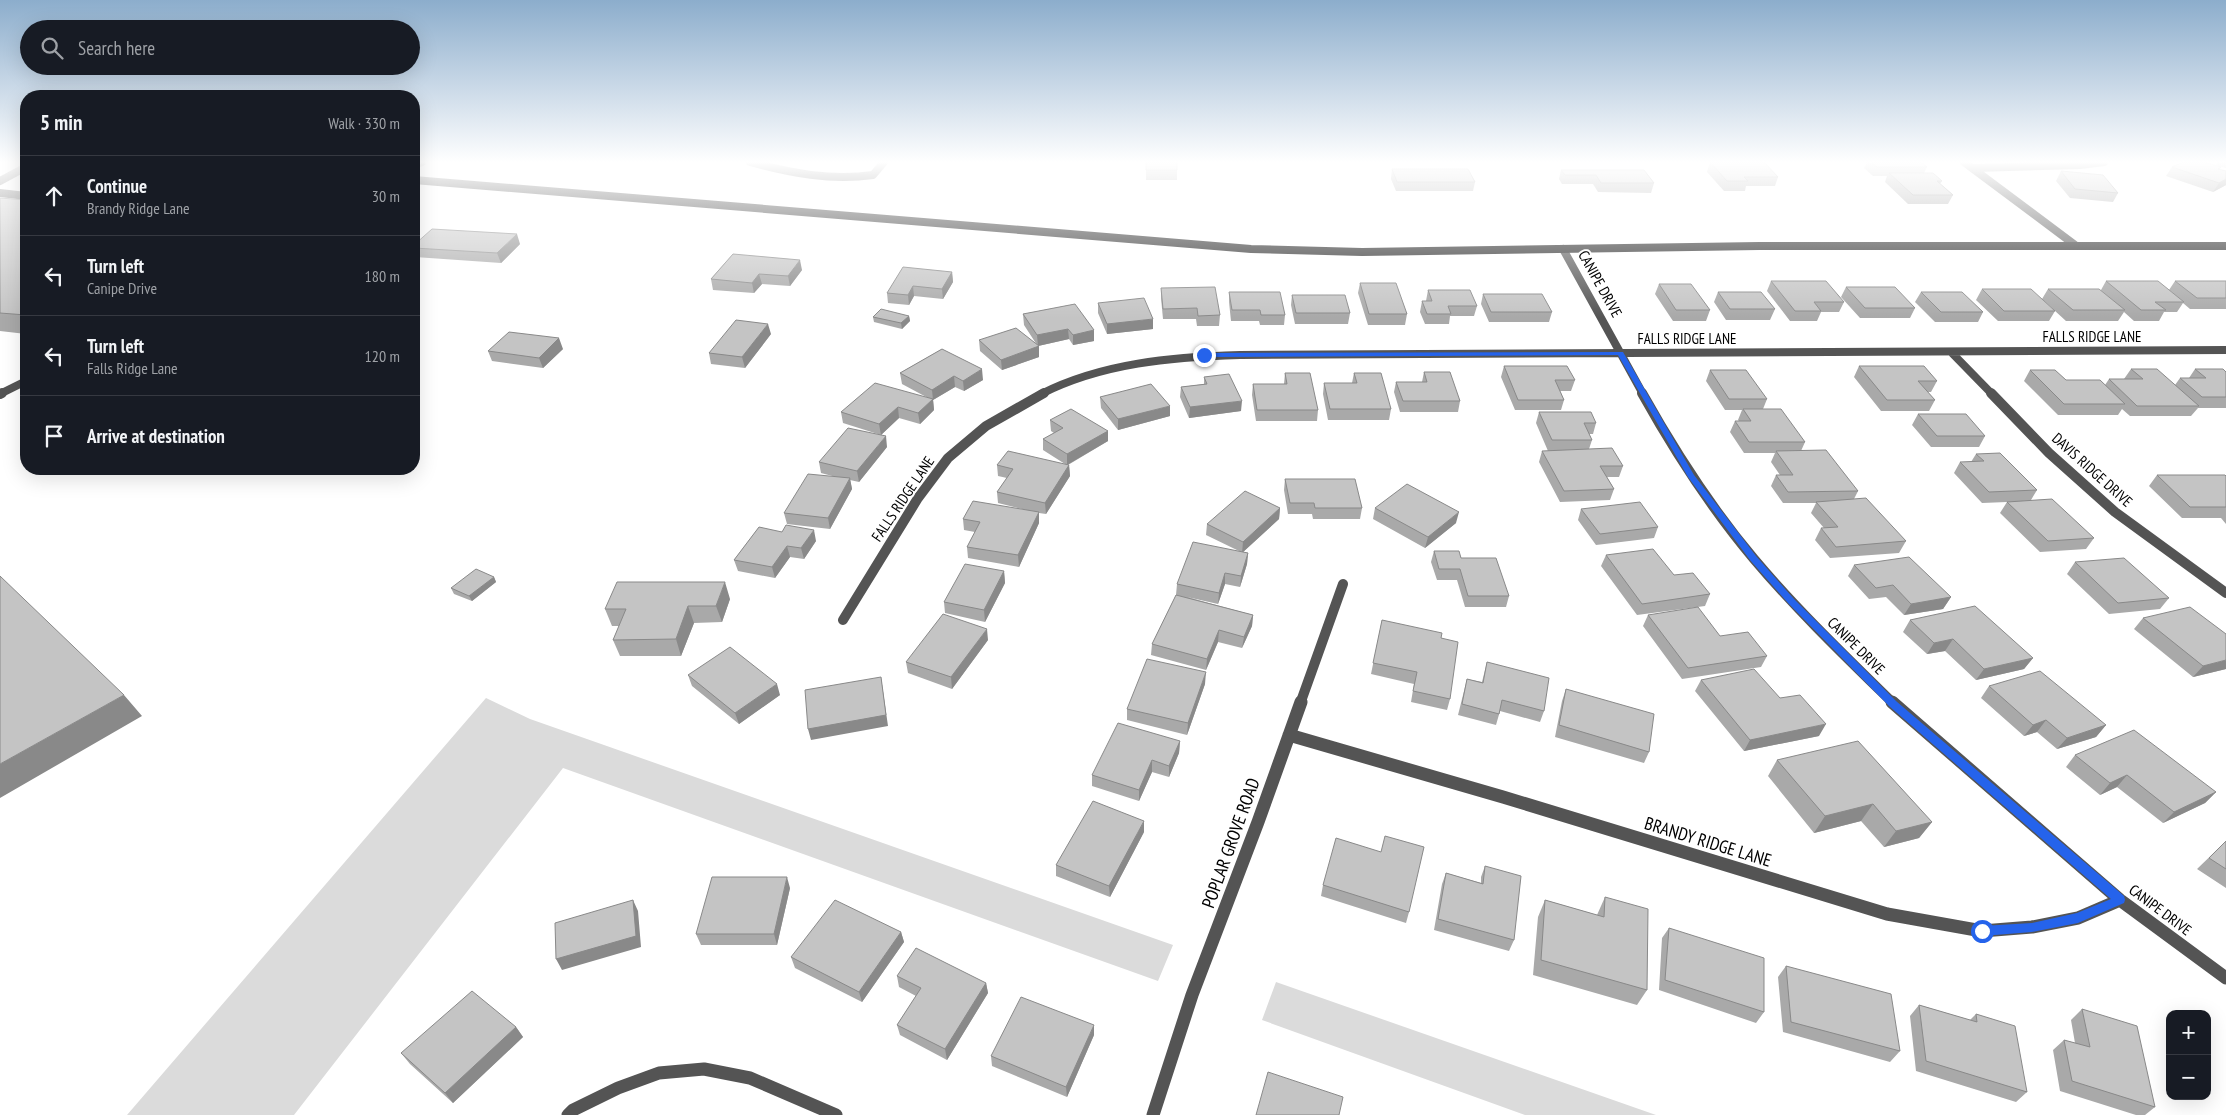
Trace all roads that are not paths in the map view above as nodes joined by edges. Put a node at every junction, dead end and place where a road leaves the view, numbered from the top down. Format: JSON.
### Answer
{"nodes":[{"id":1,"x":823,"y":214,"type":"edge"},
{"id":2,"x":2034,"y":214,"type":"edge"},
{"id":3,"x":2075,"y":245,"type":"junction"},
{"id":4,"x":2226,"y":246,"type":"edge"},
{"id":5,"x":1564,"y":249,"type":"junction"},
{"id":6,"x":2226,"y":350,"type":"edge"},
{"id":7,"x":1951,"y":352,"type":"junction"},
{"id":8,"x":1620,"y":353,"type":"junction"},
{"id":9,"x":20,"y":384,"type":"edge"},
{"id":10,"x":0,"y":394,"type":"edge"},
{"id":11,"x":1343,"y":584,"type":"dead end"},
{"id":12,"x":2226,"y":594,"type":"edge"},
{"id":13,"x":843,"y":620,"type":"dead end"},
{"id":14,"x":1289,"y":735,"type":"junction"},
{"id":15,"x":2120,"y":900,"type":"junction"},
{"id":16,"x":2226,"y":978,"type":"edge"},
{"id":17,"x":568,"y":1115,"type":"edge"},
{"id":18,"x":836,"y":1115,"type":"edge"},
{"id":19,"x":1153,"y":1115,"type":"edge"}],
"edges":[{"from":1,"to":5,"type":"main road"},
{"from":2,"to":3,"type":"street"},
{"from":3,"to":4,"type":"main road"},
{"from":3,"to":5,"type":"main road"},
{"from":5,"to":8,"type":"street","name":"CANIPE DRIVE"},
{"from":6,"to":7,"type":"street","name":"FALLS RIDGE LANE"},
{"from":7,"to":8,"type":"street","name":"FALLS RIDGE LANE"},
{"from":7,"to":12,"type":"street","name":"DAVIS RIDGE DRIVE"},
{"from":8,"to":13,"type":"street","name":"FALLS RIDGE LANE"},
{"from":8,"to":15,"type":"street","name":"CANIPE DRIVE"},
{"from":9,"to":10,"type":"street"},
{"from":11,"to":14,"type":"street","name":"POPLAR GROVE ROAD"},
{"from":14,"to":15,"type":"street","name":"BRANDY RIDGE LANE"},
{"from":14,"to":19,"type":"street","name":"POPLAR GROVE ROAD"},
{"from":15,"to":16,"type":"street","name":"CANIPE DRIVE"},
{"from":17,"to":18,"type":"street"}]}
